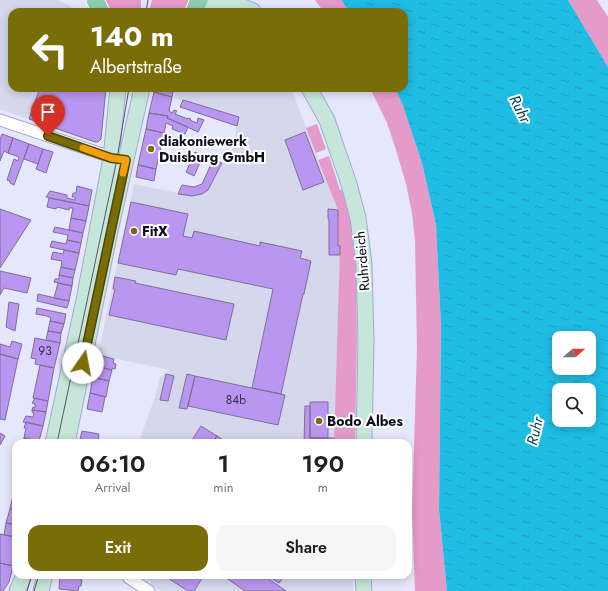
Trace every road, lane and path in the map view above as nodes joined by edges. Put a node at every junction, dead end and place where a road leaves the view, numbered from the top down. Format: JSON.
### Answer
{"nodes":[{"id":1,"x":243,"y":0,"type":"edge"},
{"id":2,"x":196,"y":7,"type":"edge"},
{"id":3,"x":245,"y":8,"type":"edge"},
{"id":4,"x":250,"y":8,"type":"edge"},
{"id":5,"x":118,"y":92,"type":"edge"},
{"id":6,"x":141,"y":92,"type":"edge"},
{"id":7,"x":311,"y":92,"type":"edge"},
{"id":8,"x":0,"y":120,"type":"edge"},
{"id":9,"x":111,"y":158,"type":"junction"},
{"id":10,"x":126,"y":160,"type":"junction"},
{"id":11,"x":55,"y":439,"type":"edge"},
{"id":12,"x":68,"y":439,"type":"edge"},
{"id":13,"x":364,"y":439,"type":"edge"},
{"id":14,"x":22,"y":579,"type":"edge"},
{"id":15,"x":44,"y":579,"type":"edge"},
{"id":16,"x":131,"y":579,"type":"edge"},
{"id":17,"x":363,"y":579,"type":"edge"},
{"id":18,"x":17,"y":591,"type":"edge"},
{"id":19,"x":41,"y":591,"type":"edge"},
{"id":20,"x":149,"y":591,"type":"edge"},
{"id":21,"x":364,"y":591,"type":"edge"}],
"edges":[{"from":1,"to":4,"type":"main road"},
{"from":2,"to":3,"type":"main road"},
{"from":5,"to":9,"type":"main road"},
{"from":6,"to":10,"type":"main road"},
{"from":7,"to":13,"type":"main road","name":"Ruhrdeich"},
{"from":8,"to":9,"type":"street"},
{"from":9,"to":10,"type":"street"},
{"from":9,"to":11,"type":"main road"},
{"from":10,"to":12,"type":"main road"},
{"from":14,"to":18,"type":"main road"},
{"from":15,"to":19,"type":"main road"},
{"from":16,"to":20,"type":"street"},
{"from":17,"to":21,"type":"main road"}]}
